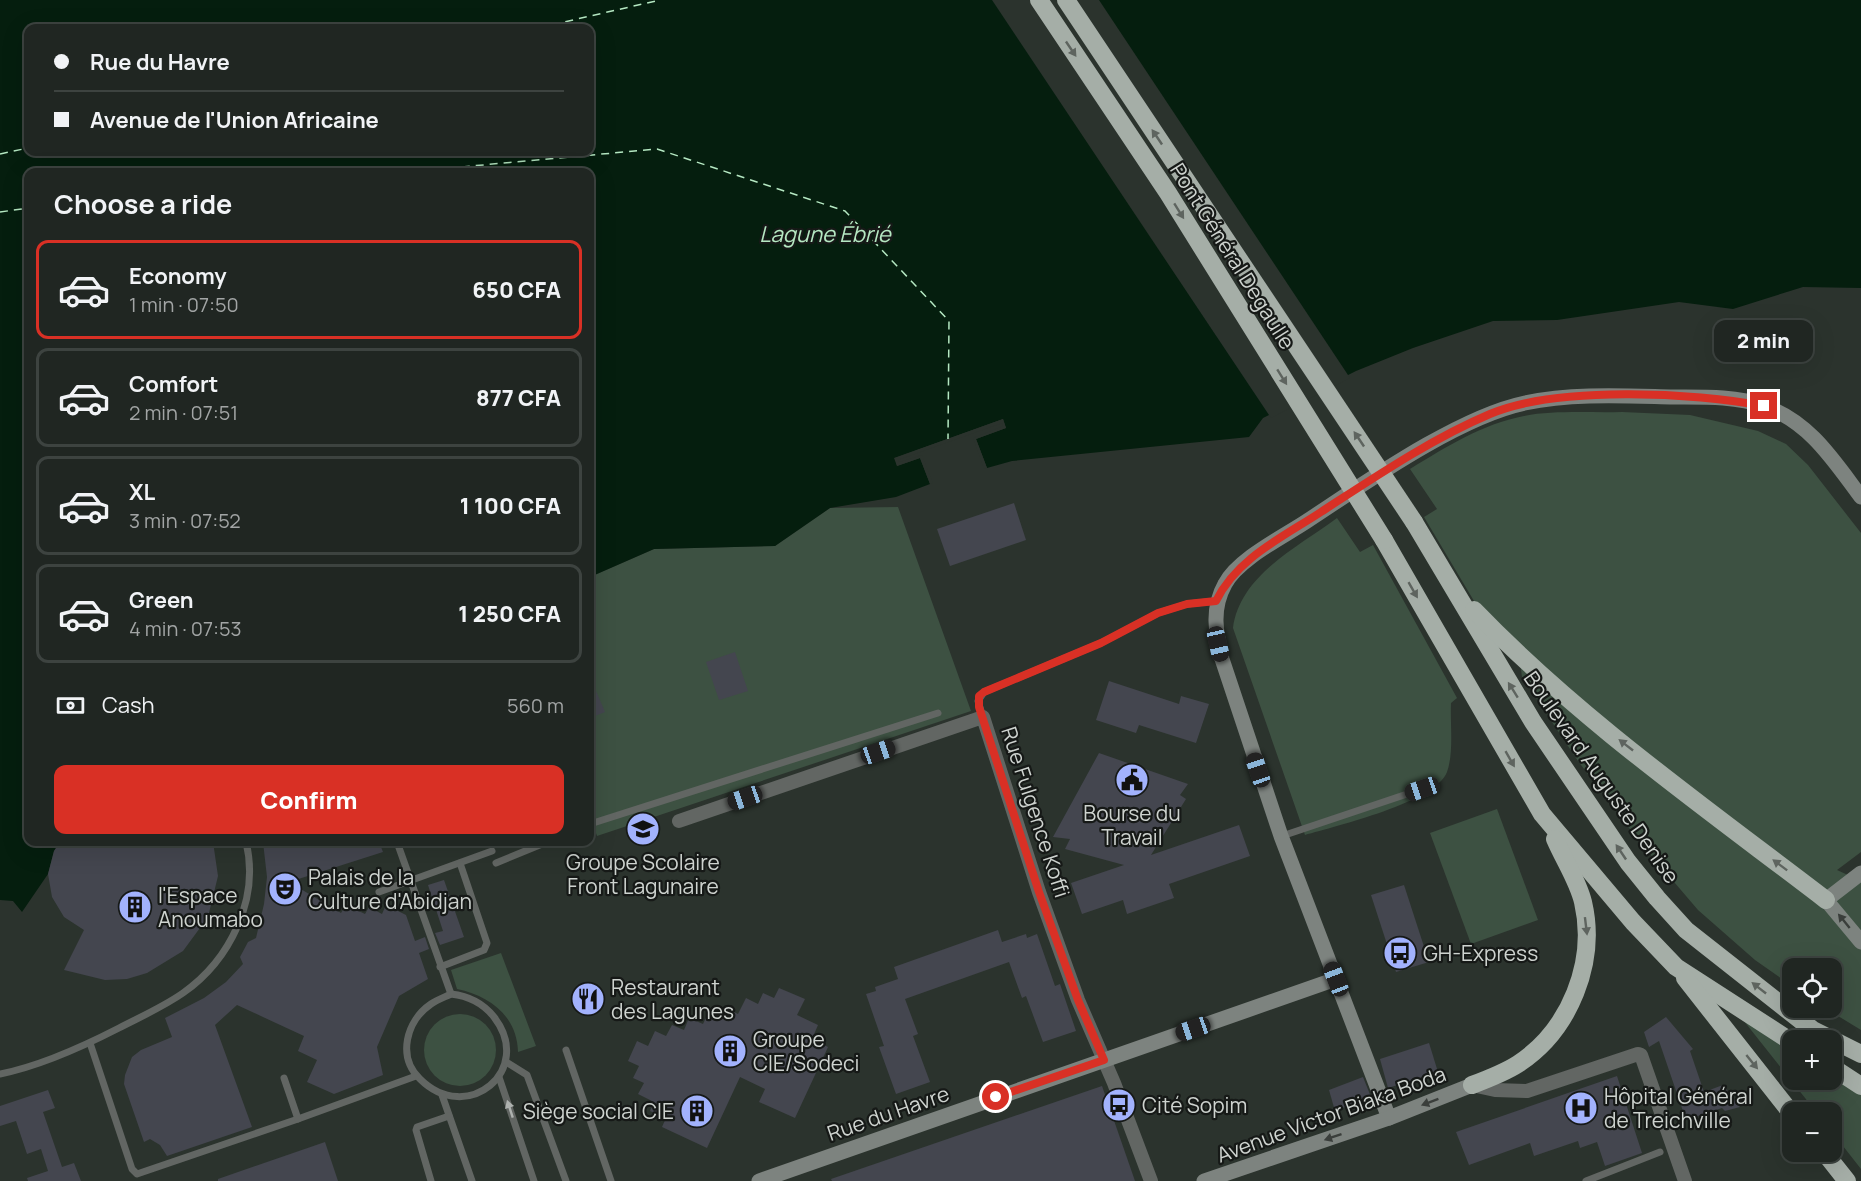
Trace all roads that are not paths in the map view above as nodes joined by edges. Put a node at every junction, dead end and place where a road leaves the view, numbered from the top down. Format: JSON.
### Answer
{"nodes":[{"id":1,"x":1039,"y":0,"type":"edge"},
{"id":2,"x":1066,"y":0,"type":"edge"},
{"id":3,"x":1861,"y":497,"type":"edge"},
{"id":4,"x":1414,"y":522,"type":"joint"},
{"id":5,"x":1454,"y":589,"type":"junction"},
{"id":6,"x":1216,"y":601,"type":"junction"},
{"id":7,"x":938,"y":713,"type":"dead end"},
{"id":8,"x":983,"y":717,"type":"junction"},
{"id":9,"x":1422,"y":789,"type":"dead end"},
{"id":10,"x":1542,"y":814,"type":"junction"},
{"id":11,"x":679,"y":821,"type":"dead end"},
{"id":12,"x":594,"y":823,"type":"edge"},
{"id":13,"x":1281,"y":836,"type":"junction"},
{"id":14,"x":246,"y":846,"type":"edge"},
{"id":15,"x":398,"y":846,"type":"edge"},
{"id":16,"x":537,"y":846,"type":"edge"},
{"id":17,"x":492,"y":852,"type":"dead end"},
{"id":18,"x":460,"y":862,"type":"junction"},
{"id":19,"x":496,"y":863,"type":"dead end"},
{"id":20,"x":1861,"y":873,"type":"edge"},
{"id":21,"x":410,"y":880,"type":"junction"},
{"id":22,"x":379,"y":892,"type":"dead end"},
{"id":23,"x":1826,"y":900,"type":"junction"},
{"id":24,"x":1861,"y":942,"type":"edge"},
{"id":25,"x":440,"y":967,"type":"junction"},
{"id":26,"x":1676,"y":967,"type":"junction"},
{"id":27,"x":1336,"y":979,"type":"junction"},
{"id":28,"x":452,"y":994,"type":"junction"},
{"id":29,"x":1782,"y":1036,"type":"edge"},
{"id":30,"x":90,"y":1043,"type":"junction"},
{"id":31,"x":566,"y":1050,"type":"dead end"},
{"id":32,"x":1861,"y":1054,"type":"edge"},
{"id":33,"x":1104,"y":1060,"type":"junction"},
{"id":34,"x":506,"y":1062,"type":"junction"},
{"id":35,"x":0,"y":1074,"type":"edge"},
{"id":36,"x":1842,"y":1074,"type":"edge"},
{"id":37,"x":416,"y":1076,"type":"junction"},
{"id":38,"x":499,"y":1077,"type":"junction"},
{"id":39,"x":284,"y":1078,"type":"dead end"},
{"id":40,"x":1472,"y":1085,"type":"junction"},
{"id":41,"x":1861,"y":1086,"type":"edge"},
{"id":42,"x":442,"y":1095,"type":"junction"},
{"id":43,"x":1783,"y":1102,"type":"edge"},
{"id":44,"x":449,"y":1116,"type":"junction"},
{"id":45,"x":1389,"y":1118,"type":"junction"},
{"id":46,"x":298,"y":1119,"type":"junction"},
{"id":47,"x":1660,"y":1152,"type":"dead end"},
{"id":48,"x":1832,"y":1162,"type":"edge"},
{"id":49,"x":430,"y":1181,"type":"edge"},
{"id":50,"x":472,"y":1181,"type":"edge"},
{"id":51,"x":534,"y":1181,"type":"edge"},
{"id":52,"x":566,"y":1181,"type":"edge"},
{"id":53,"x":611,"y":1181,"type":"edge"},
{"id":54,"x":759,"y":1181,"type":"edge"},
{"id":55,"x":1151,"y":1181,"type":"edge"},
{"id":56,"x":1204,"y":1181,"type":"edge"},
{"id":57,"x":1587,"y":1181,"type":"edge"},
{"id":58,"x":1685,"y":1181,"type":"edge"},
{"id":59,"x":1847,"y":1181,"type":"edge"}],
"edges":[{"from":1,"to":10,"type":"highway","name":"Pont Général Degaulle","one_way":true,"bridge":true},
{"from":4,"to":2,"type":"highway","name":"Pont Général Degaulle","one_way":true,"bridge":true},
{"from":3,"to":6,"type":"main road"},
{"from":4,"to":5,"type":"highway","name":"Boulevard Auguste Denise"},
{"from":23,"to":5,"type":"highway","one_way":true},
{"from":32,"to":5,"type":"highway","name":"Boulevard Auguste Denise","one_way":true},
{"from":6,"to":8,"type":"lane","name":"Rue Fulgence Koffi"},
{"from":6,"to":13,"type":"main road"},
{"from":7,"to":12,"type":"lane"},
{"from":8,"to":11,"type":"street"},
{"from":8,"to":33,"type":"street","name":"Rue Fulgence Koffi"},
{"from":9,"to":13,"type":"lane"},
{"from":10,"to":26,"type":"highway"},
{"from":10,"to":40,"type":"highway","one_way":true},
{"from":13,"to":27,"type":"main road"},
{"from":14,"to":30,"type":"lane"},
{"from":15,"to":21,"type":"lane"},
{"from":16,"to":19,"type":"lane"},
{"from":17,"to":18,"type":"lane"},
{"from":18,"to":21,"type":"lane"},
{"from":18,"to":25,"type":"lane"},
{"from":20,"to":23,"type":"main road"},
{"from":21,"to":22,"type":"lane"},
{"from":21,"to":25,"type":"lane"},
{"from":24,"to":23,"type":"main road","one_way":true},
{"from":25,"to":28,"type":"lane"},
{"from":26,"to":29,"type":"highway"},
{"from":26,"to":43,"type":"highway","one_way":true},
{"from":27,"to":33,"type":"main road","name":"Rue du Havre"},
{"from":27,"to":45,"type":"main road"},
{"from":28,"to":34,"type":"lane"},
{"from":28,"to":37,"type":"lane"},
{"from":30,"to":35,"type":"lane"},
{"from":30,"to":46,"type":"lane"},
{"from":31,"to":53,"type":"lane"},
{"from":33,"to":54,"type":"main road","name":"Rue du Havre"},
{"from":33,"to":55,"type":"street","name":"Rue Fulgence Koffi"},
{"from":34,"to":38,"type":"lane"},
{"from":34,"to":52,"type":"lane"},
{"from":36,"to":41,"type":"highway"},
{"from":37,"to":42,"type":"lane"},
{"from":37,"to":46,"type":"lane"},
{"from":38,"to":42,"type":"lane"},
{"from":51,"to":38,"type":"lane","one_way":true},
{"from":39,"to":46,"type":"lane"},
{"from":40,"to":45,"type":"main road","name":"Avenue Victor Biaka Boda","one_way":true},
{"from":40,"to":58,"type":"street"},
{"from":42,"to":44,"type":"lane"},
{"from":44,"to":49,"type":"lane"},
{"from":44,"to":50,"type":"lane"},
{"from":45,"to":56,"type":"main road","name":"Avenue Victor Biaka Boda","one_way":true},
{"from":47,"to":57,"type":"lane"},
{"from":48,"to":59,"type":"highway"}]}
